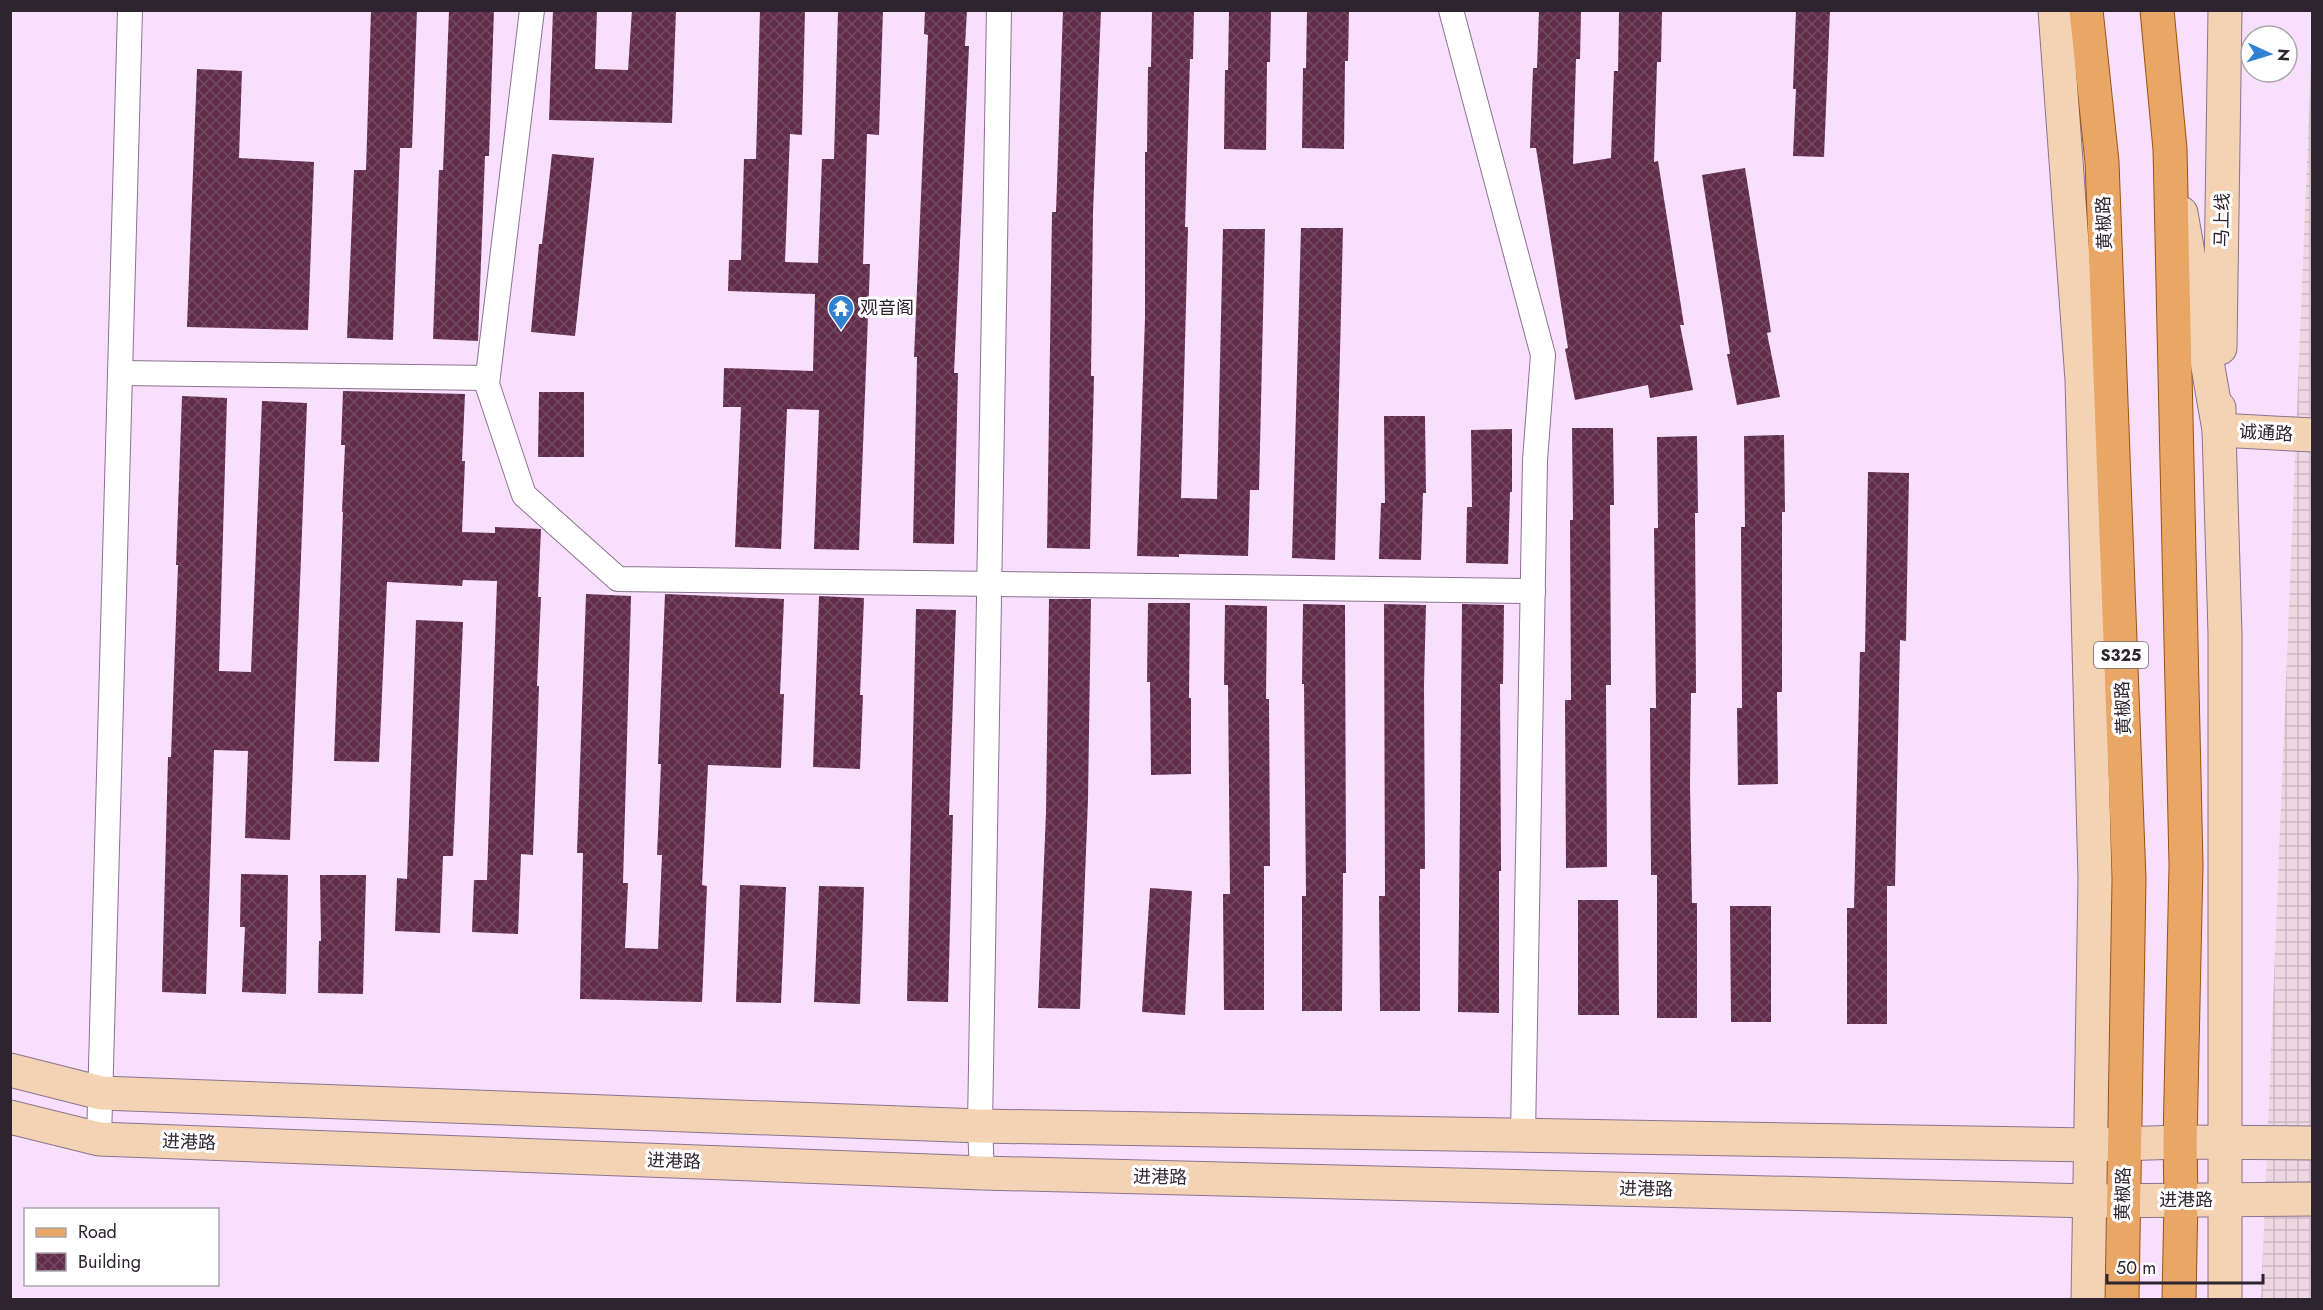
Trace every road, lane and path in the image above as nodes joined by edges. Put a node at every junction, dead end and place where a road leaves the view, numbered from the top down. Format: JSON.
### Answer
{"nodes":[{"id":1,"x":130,"y":10,"type":"edge"},
{"id":2,"x":532,"y":10,"type":"edge"},
{"id":3,"x":999,"y":10,"type":"edge"},
{"id":4,"x":1450,"y":10,"type":"edge"},
{"id":5,"x":2055,"y":10,"type":"edge"},
{"id":6,"x":2086,"y":10,"type":"edge"},
{"id":7,"x":2157,"y":10,"type":"edge"},
{"id":8,"x":2225,"y":10,"type":"edge"},
{"id":9,"x":2170,"y":148,"type":"junction"},
{"id":10,"x":120,"y":372,"type":"junction"},
{"id":11,"x":487,"y":378,"type":"junction"},
{"id":12,"x":2218,"y":430,"type":"junction"},
{"id":13,"x":2313,"y":435,"type":"edge"},
{"id":14,"x":989,"y":586,"type":"junction"},
{"id":15,"x":1533,"y":591,"type":"junction"},
{"id":16,"x":10,"y":1070,"type":"edge"},
{"id":17,"x":101,"y":1093,"type":"junction"},
{"id":18,"x":10,"y":1117,"type":"edge"},
{"id":19,"x":980,"y":1126,"type":"junction"},
{"id":20,"x":1522,"y":1135,"type":"junction"},
{"id":21,"x":99,"y":1139,"type":"junction"},
{"id":22,"x":2180,"y":1142,"type":"junction"},
{"id":23,"x":2225,"y":1143,"type":"junction"},
{"id":24,"x":2313,"y":1143,"type":"edge"},
{"id":25,"x":2124,"y":1144,"type":"junction"},
{"id":26,"x":2090,"y":1145,"type":"junction"},
{"id":27,"x":982,"y":1173,"type":"junction"},
{"id":28,"x":2181,"y":1199,"type":"junction"},
{"id":29,"x":2225,"y":1199,"type":"junction"},
{"id":30,"x":2313,"y":1199,"type":"edge"},
{"id":31,"x":2123,"y":1200,"type":"junction"},
{"id":32,"x":2090,"y":1201,"type":"junction"},
{"id":33,"x":2088,"y":1299,"type":"edge"},
{"id":34,"x":2122,"y":1299,"type":"edge"},
{"id":35,"x":2179,"y":1299,"type":"edge"},
{"id":36,"x":2225,"y":1299,"type":"edge"}],
"edges":[{"from":1,"to":10,"type":"street"},
{"from":2,"to":11,"type":"street"},
{"from":3,"to":14,"type":"street"},
{"from":4,"to":15,"type":"street"},
{"from":5,"to":26,"type":"main road"},
{"from":6,"to":25,"type":"main road","name":"黄椒路","number":"S325"},
{"from":7,"to":9,"type":"main road"},
{"from":8,"to":12,"type":"main road","name":"马上线"},
{"from":9,"to":12,"type":"main road"},
{"from":9,"to":22,"type":"main road"},
{"from":10,"to":11,"type":"street"},
{"from":10,"to":17,"type":"street"},
{"from":11,"to":14,"type":"street"},
{"from":12,"to":13,"type":"main road","name":"诚通路"},
{"from":12,"to":23,"type":"main road"},
{"from":14,"to":15,"type":"street"},
{"from":14,"to":19,"type":"street"},
{"from":15,"to":20,"type":"street"},
{"from":16,"to":17,"type":"main road"},
{"from":17,"to":19,"type":"main road"},
{"from":17,"to":21,"type":"street"},
{"from":18,"to":21,"type":"main road","name":"进港路"},
{"from":19,"to":20,"type":"main road"},
{"from":19,"to":27,"type":"street"},
{"from":20,"to":26,"type":"main road"},
{"from":21,"to":27,"type":"main road","name":"进港路"},
{"from":22,"to":23,"type":"main road"},
{"from":22,"to":25,"type":"main road"},
{"from":22,"to":28,"type":"main road"},
{"from":23,"to":24,"type":"main road"},
{"from":23,"to":29,"type":"main road"},
{"from":25,"to":26,"type":"main road"},
{"from":25,"to":31,"type":"main road","name":"黄椒路","number":"S325"},
{"from":26,"to":32,"type":"main road"},
{"from":27,"to":32,"type":"main road","name":"进港路"},
{"from":28,"to":29,"type":"main road","name":"进港路"},
{"from":28,"to":31,"type":"main road","name":"进港路"},
{"from":28,"to":35,"type":"main road"},
{"from":29,"to":30,"type":"main road","name":"进港路"},
{"from":29,"to":36,"type":"main road"},
{"from":31,"to":32,"type":"main road","name":"进港路"},
{"from":31,"to":34,"type":"main road","name":"黄椒路","number":"S325"},
{"from":32,"to":33,"type":"main road"}]}
